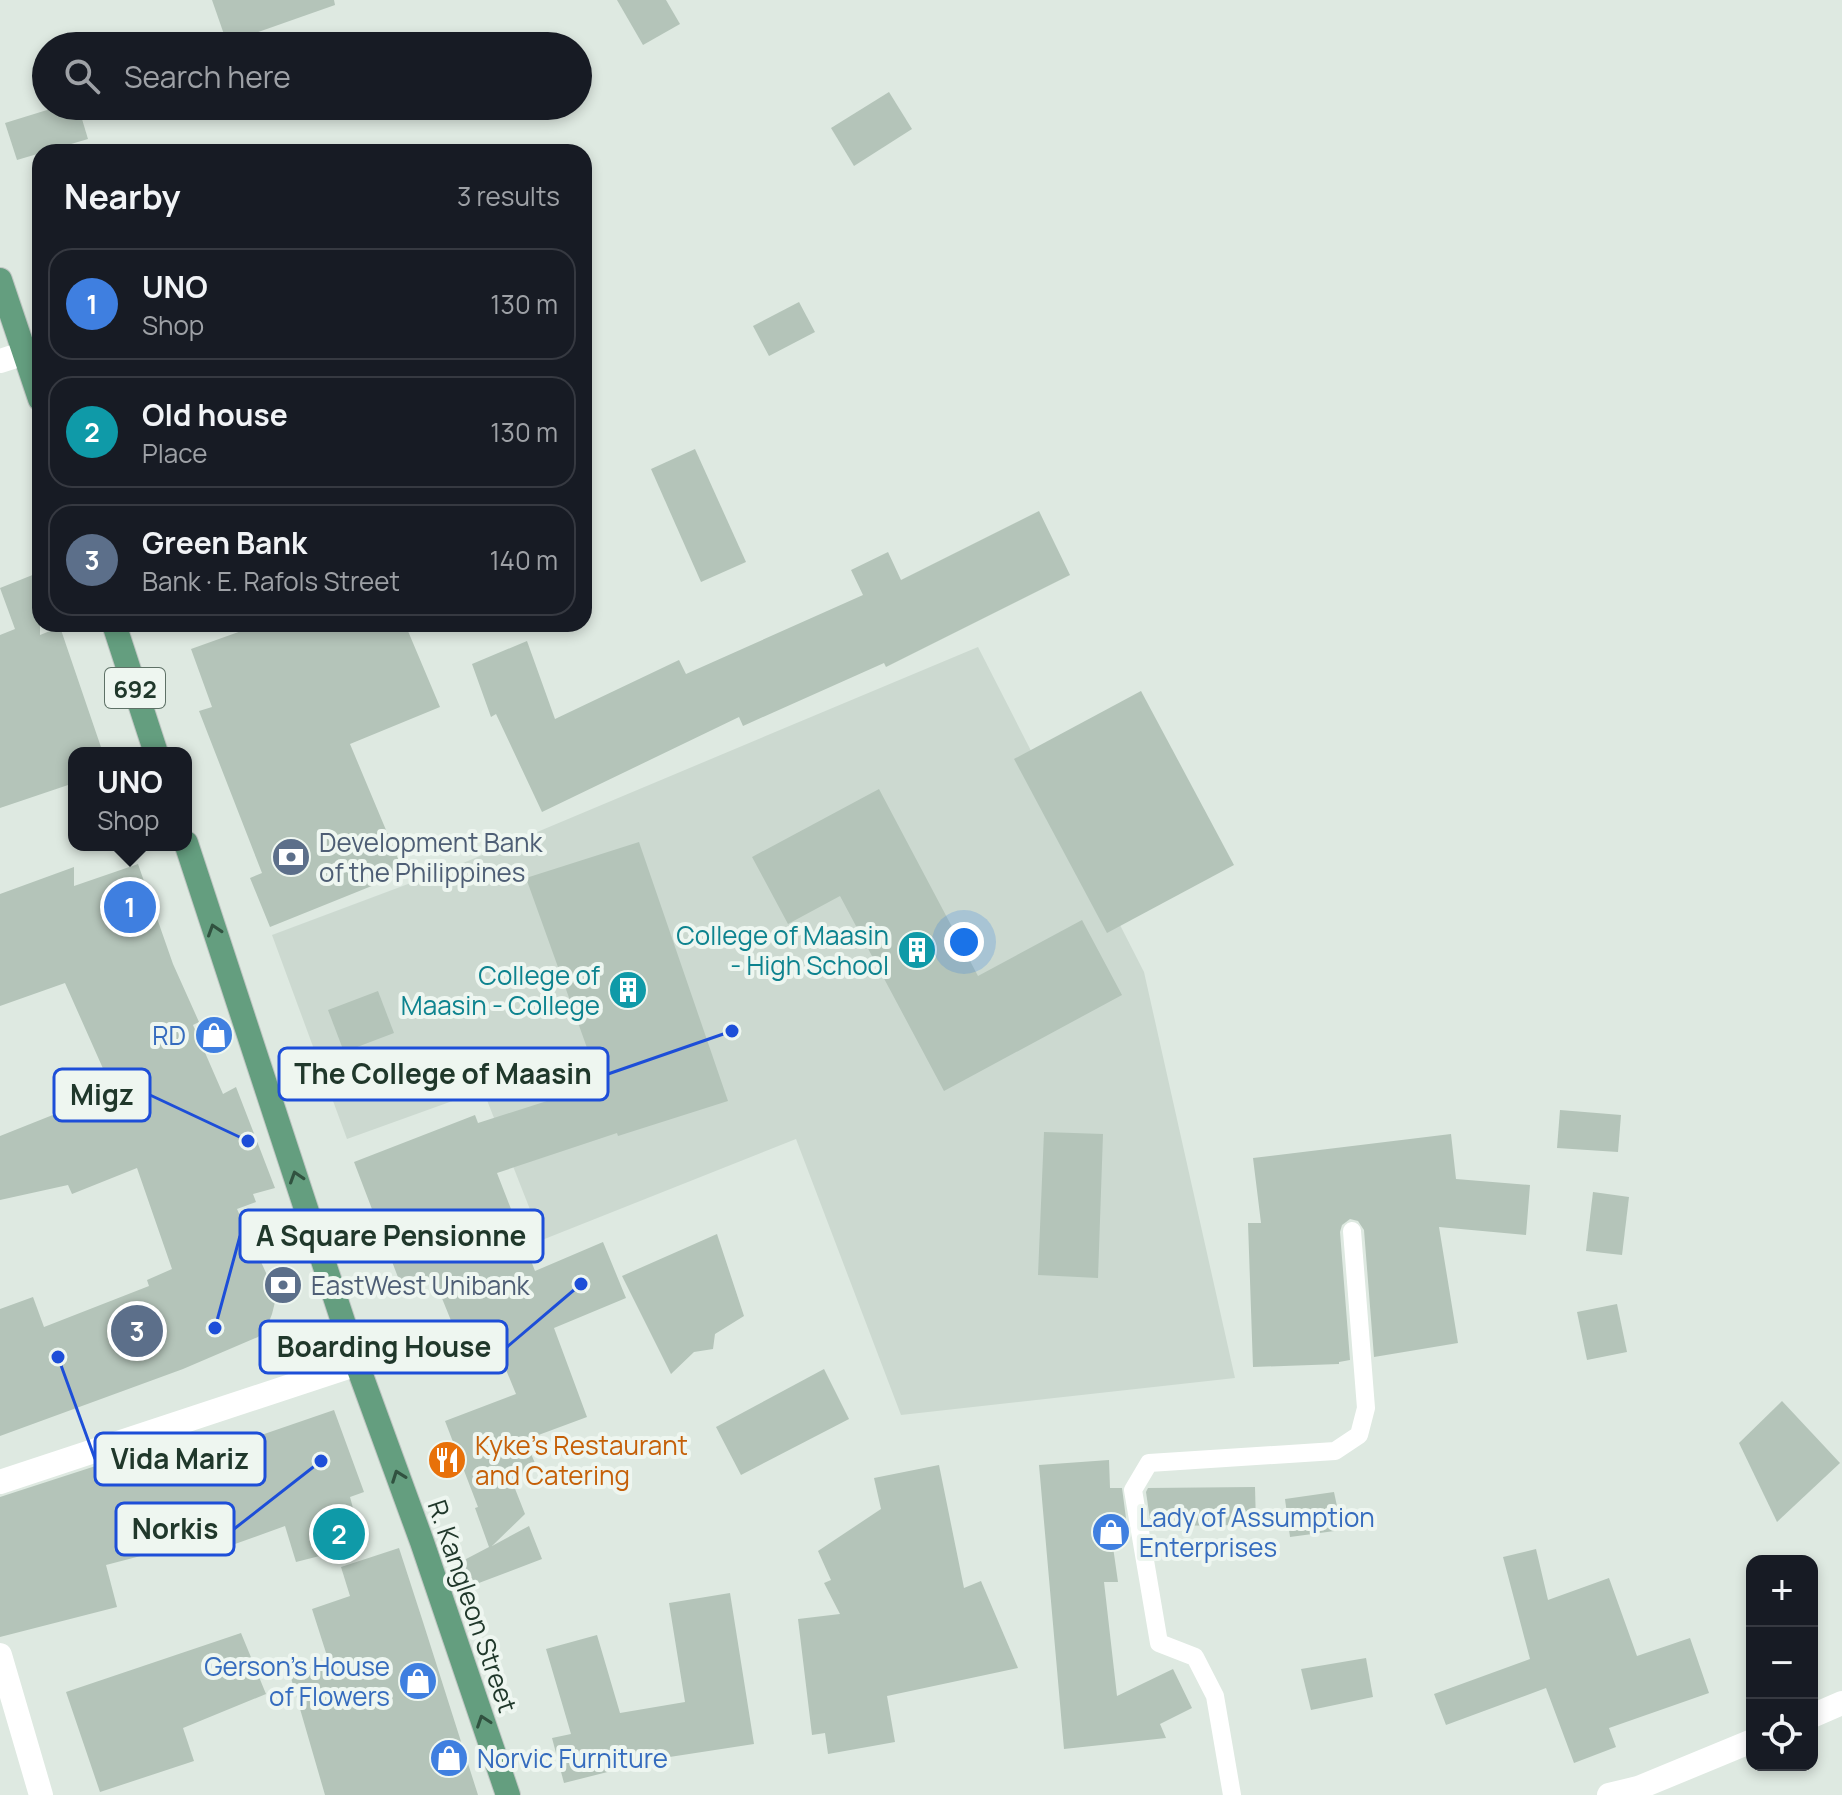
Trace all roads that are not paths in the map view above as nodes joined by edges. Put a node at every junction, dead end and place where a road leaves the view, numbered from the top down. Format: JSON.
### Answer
{"nodes":[{"id":1,"x":0,"y":280,"type":"edge"},
{"id":2,"x":25,"y":353,"type":"junction"},
{"id":3,"x":0,"y":361,"type":"edge"},
{"id":4,"x":32,"y":374,"type":"edge"},
{"id":5,"x":117,"y":632,"type":"edge"},
{"id":6,"x":154,"y":747,"type":"edge"},
{"id":7,"x":189,"y":851,"type":"edge"},
{"id":8,"x":1352,"y":1231,"type":"dead end"},
{"id":9,"x":357,"y":1364,"type":"junction"},
{"id":10,"x":0,"y":1482,"type":"edge"},
{"id":11,"x":0,"y":1655,"type":"edge"},
{"id":12,"x":1842,"y":1703,"type":"edge"},
{"id":13,"x":1818,"y":1713,"type":"edge"},
{"id":14,"x":1746,"y":1744,"type":"edge"},
{"id":15,"x":1639,"y":1792,"type":"edge"},
{"id":16,"x":41,"y":1795,"type":"edge"},
{"id":17,"x":508,"y":1795,"type":"edge"},
{"id":18,"x":1232,"y":1795,"type":"edge"},
{"id":19,"x":1609,"y":1795,"type":"edge"}],
"edges":[{"from":1,"to":2,"type":"main road"},
{"from":2,"to":3,"type":"street"},
{"from":2,"to":4,"type":"main road"},
{"from":5,"to":6,"type":"main road","number":"692"},
{"from":9,"to":7,"type":"main road","name":"R. Kangleon Street","one_way":true},
{"from":8,"to":18,"type":"lane"},
{"from":9,"to":10,"type":"street"},
{"from":17,"to":9,"type":"main road","name":"R. Kangleon Street","one_way":true},
{"from":11,"to":16,"type":"street"},
{"from":12,"to":13,"type":"street"},
{"from":14,"to":15,"type":"street"},
{"from":15,"to":19,"type":"street"}]}
